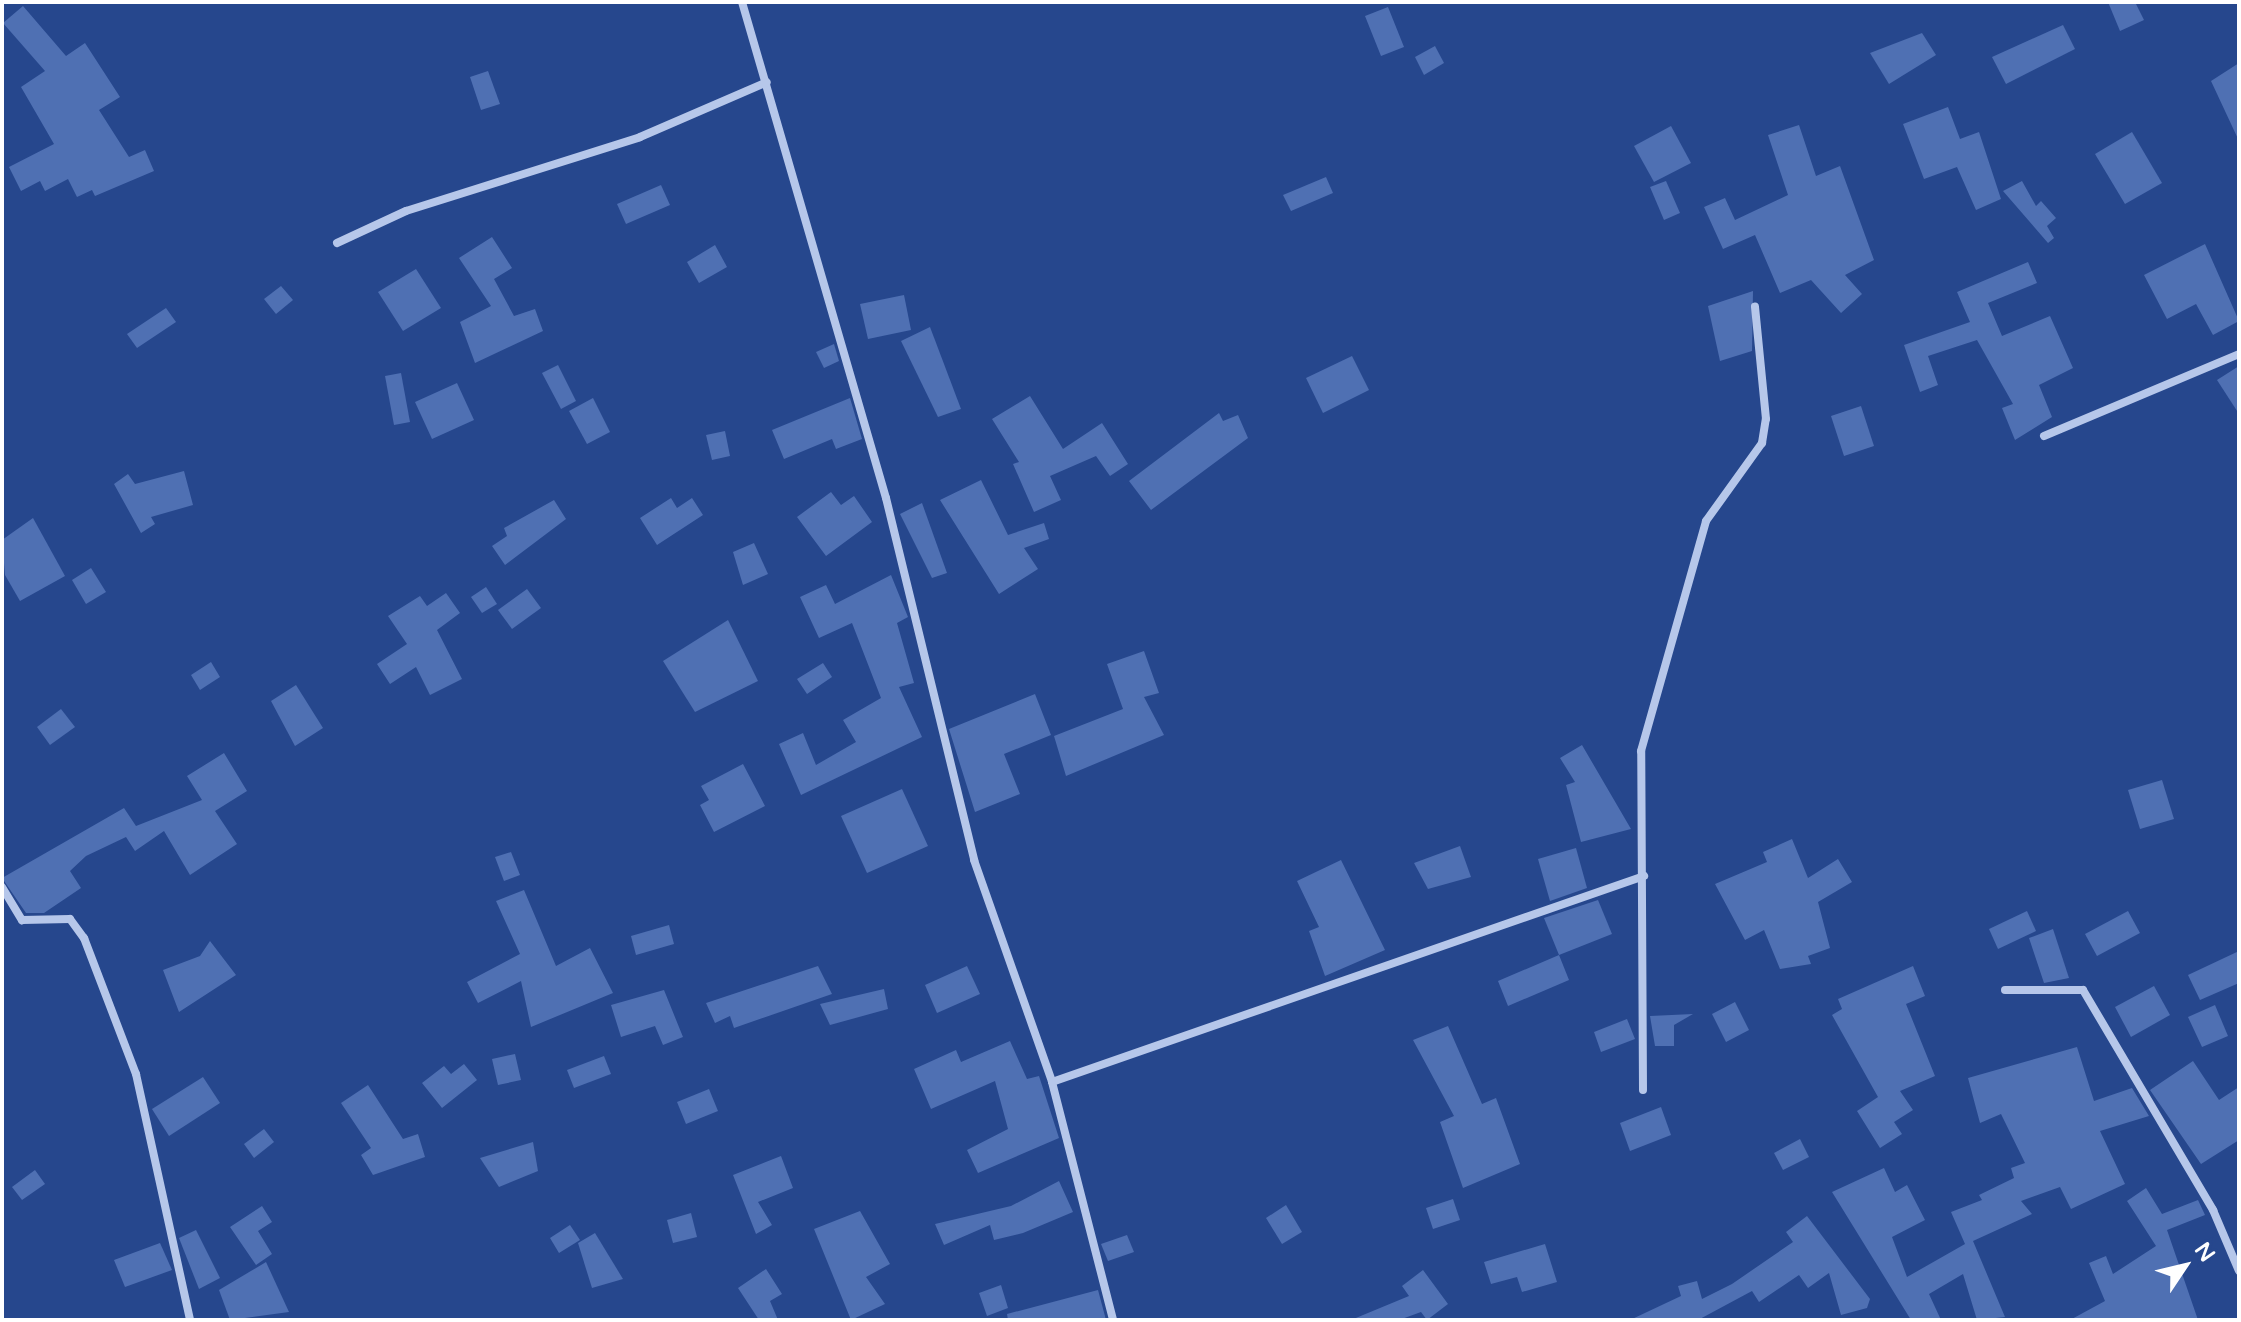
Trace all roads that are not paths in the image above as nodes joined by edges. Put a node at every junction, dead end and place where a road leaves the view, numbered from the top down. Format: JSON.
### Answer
{"nodes":[{"id":1,"x":742,"y":2,"type":"edge"},
{"id":2,"x":767,"y":82,"type":"junction"},
{"id":3,"x":337,"y":243,"type":"dead end"},
{"id":4,"x":1755,"y":307,"type":"dead end"},
{"id":5,"x":2239,"y":354,"type":"edge"},
{"id":6,"x":2044,"y":436,"type":"dead end"},
{"id":7,"x":1644,"y":876,"type":"junction"},
{"id":8,"x":2,"y":887,"type":"edge"},
{"id":9,"x":2005,"y":990,"type":"dead end"},
{"id":10,"x":1052,"y":1082,"type":"junction"},
{"id":11,"x":1643,"y":1090,"type":"dead end"},
{"id":12,"x":2239,"y":1271,"type":"edge"},
{"id":13,"x":190,"y":1320,"type":"edge"},
{"id":14,"x":1113,"y":1320,"type":"edge"}],
"edges":[{"from":1,"to":2,"type":"street"},
{"from":2,"to":3,"type":"street"},
{"from":2,"to":10,"type":"street"},
{"from":4,"to":7,"type":"street"},
{"from":5,"to":6,"type":"street"},
{"from":7,"to":10,"type":"street"},
{"from":7,"to":11,"type":"street"},
{"from":8,"to":13,"type":"street"},
{"from":9,"to":12,"type":"street"},
{"from":10,"to":14,"type":"street"}]}
